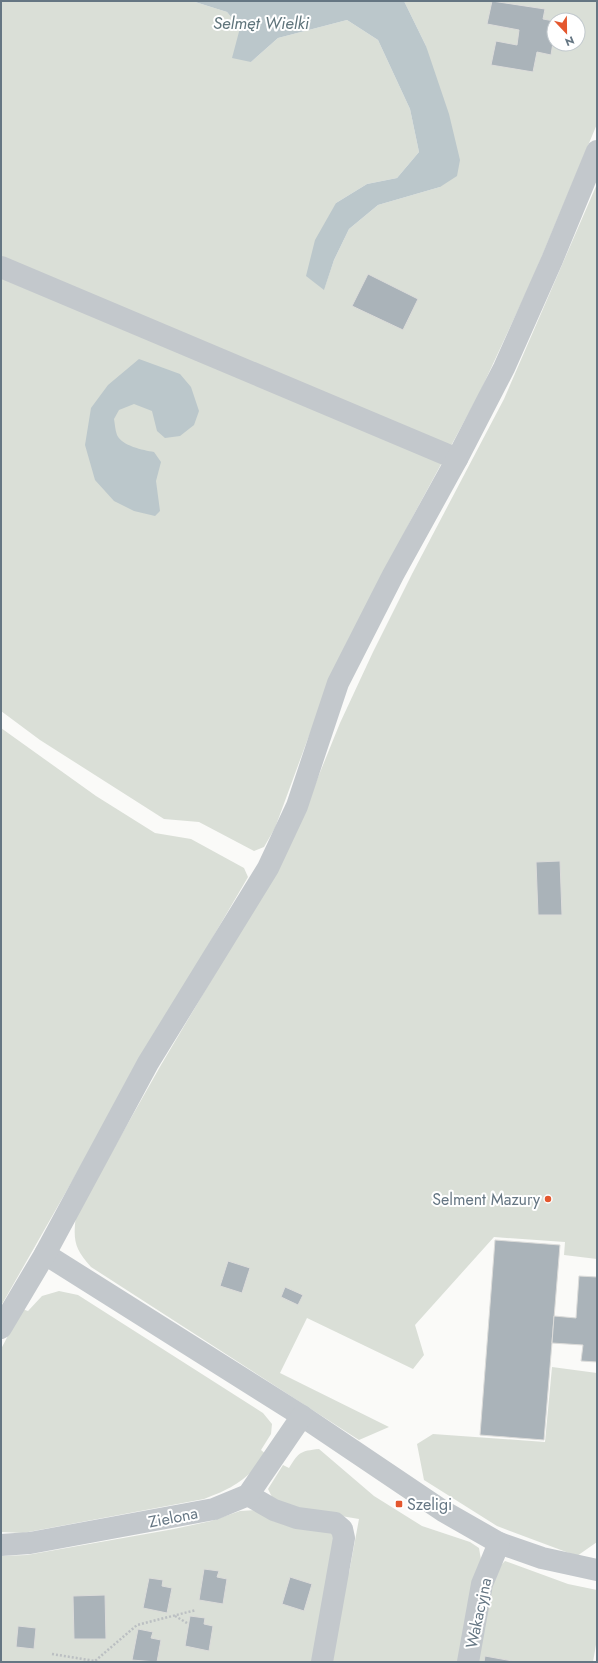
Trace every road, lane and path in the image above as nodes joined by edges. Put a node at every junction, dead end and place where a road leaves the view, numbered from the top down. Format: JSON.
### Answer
{"nodes":[{"id":1,"x":597,"y":151,"type":"edge"},
{"id":2,"x":1,"y":267,"type":"edge"},
{"id":3,"x":457,"y":459,"type":"junction"},
{"id":4,"x":45,"y":1254,"type":"junction"},
{"id":5,"x":1,"y":1328,"type":"edge"},
{"id":6,"x":302,"y":1416,"type":"junction"},
{"id":7,"x":248,"y":1495,"type":"junction"},
{"id":8,"x":498,"y":1543,"type":"junction"},
{"id":9,"x":1,"y":1545,"type":"edge"},
{"id":10,"x":597,"y":1570,"type":"edge"},
{"id":11,"x":196,"y":1610,"type":"dead end"},
{"id":12,"x":175,"y":1616,"type":"junction"},
{"id":13,"x":187,"y":1623,"type":"dead end"},
{"id":14,"x":52,"y":1654,"type":"dead end"},
{"id":15,"x":96,"y":1661,"type":"edge"},
{"id":16,"x":322,"y":1662,"type":"edge"},
{"id":17,"x":468,"y":1662,"type":"edge"}],
"edges":[{"from":1,"to":3,"type":"street"},
{"from":2,"to":3,"type":"street"},
{"from":3,"to":4,"type":"street"},
{"from":4,"to":5,"type":"street"},
{"from":4,"to":6,"type":"street"},
{"from":6,"to":7,"type":"street"},
{"from":6,"to":8,"type":"street"},
{"from":7,"to":9,"type":"street","name":"Zielona"},
{"from":7,"to":16,"type":"street"},
{"from":8,"to":10,"type":"street"},
{"from":8,"to":17,"type":"street","name":"Wakacyjna"},
{"from":11,"to":12,"type":"path"},
{"from":12,"to":13,"type":"path"},
{"from":12,"to":15,"type":"path"},
{"from":14,"to":15,"type":"path"}]}
